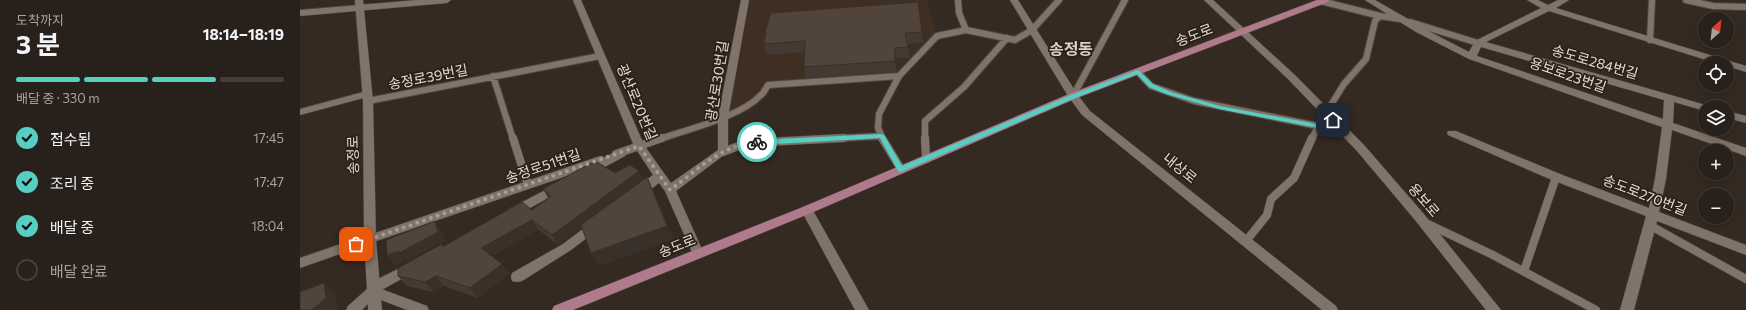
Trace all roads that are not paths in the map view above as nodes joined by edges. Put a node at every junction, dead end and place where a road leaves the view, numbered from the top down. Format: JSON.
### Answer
{"nodes":[{"id":1,"x":447,"y":0,"type":"edge"},
{"id":2,"x":577,"y":0,"type":"edge"},
{"id":3,"x":745,"y":0,"type":"edge"},
{"id":4,"x":958,"y":0,"type":"edge"},
{"id":5,"x":1059,"y":0,"type":"edge"},
{"id":6,"x":1125,"y":0,"type":"edge"},
{"id":7,"x":1208,"y":0,"type":"edge"},
{"id":8,"x":1369,"y":0,"type":"edge"},
{"id":9,"x":1531,"y":0,"type":"edge"},
{"id":10,"x":1565,"y":0,"type":"edge"},
{"id":11,"x":1652,"y":0,"type":"edge"},
{"id":12,"x":1686,"y":0,"type":"edge"},
{"id":13,"x":1017,"y":1,"type":"edge"},
{"id":14,"x":1323,"y":1,"type":"edge"},
{"id":15,"x":360,"y":4,"type":"edge"},
{"id":16,"x":1746,"y":7,"type":"edge"},
{"id":17,"x":1548,"y":8,"type":"junction"},
{"id":18,"x":300,"y":13,"type":"edge"},
{"id":19,"x":1380,"y":16,"type":"junction"},
{"id":20,"x":1399,"y":18,"type":"junction"},
{"id":21,"x":966,"y":30,"type":"junction"},
{"id":22,"x":1032,"y":30,"type":"junction"},
{"id":23,"x":1243,"y":31,"type":"junction"},
{"id":24,"x":1007,"y":38,"type":"junction"},
{"id":25,"x":1650,"y":40,"type":"junction"},
{"id":26,"x":1478,"y":43,"type":"junction"},
{"id":27,"x":600,"y":56,"type":"junction"},
{"id":28,"x":1472,"y":56,"type":"junction"},
{"id":29,"x":1703,"y":56,"type":"edge"},
{"id":30,"x":1734,"y":65,"type":"edge"},
{"id":31,"x":1746,"y":69,"type":"edge"},
{"id":32,"x":1138,"y":72,"type":"junction"},
{"id":33,"x":493,"y":76,"type":"junction"},
{"id":34,"x":899,"y":76,"type":"junction"},
{"id":35,"x":1073,"y":96,"type":"junction"},
{"id":36,"x":367,"y":97,"type":"junction"},
{"id":37,"x":1669,"y":98,"type":"junction"},
{"id":38,"x":1698,"y":106,"type":"edge"},
{"id":39,"x":300,"y":112,"type":"edge"},
{"id":40,"x":1326,"y":113,"type":"junction"},
{"id":41,"x":1734,"y":116,"type":"edge"},
{"id":42,"x":723,"y":117,"type":"junction"},
{"id":43,"x":1746,"y":120,"type":"edge"},
{"id":44,"x":1318,"y":126,"type":"junction"},
{"id":45,"x":1669,"y":126,"type":"junction"},
{"id":46,"x":1452,"y":133,"type":"dead end"},
{"id":47,"x":881,"y":136,"type":"junction"},
{"id":48,"x":639,"y":146,"type":"junction"},
{"id":49,"x":723,"y":152,"type":"junction"},
{"id":50,"x":1746,"y":152,"type":"edge"},
{"id":51,"x":621,"y":153,"type":"junction"},
{"id":52,"x":926,"y":158,"type":"junction"},
{"id":53,"x":901,"y":170,"type":"junction"},
{"id":54,"x":660,"y":176,"type":"junction"},
{"id":55,"x":1556,"y":176,"type":"junction"},
{"id":56,"x":528,"y":185,"type":"junction"},
{"id":57,"x":670,"y":190,"type":"junction"},
{"id":58,"x":629,"y":200,"type":"edge"},
{"id":59,"x":807,"y":210,"type":"junction"},
{"id":60,"x":1654,"y":214,"type":"junction"},
{"id":61,"x":504,"y":217,"type":"edge"},
{"id":62,"x":604,"y":218,"type":"edge"},
{"id":63,"x":1424,"y":222,"type":"junction"},
{"id":64,"x":1651,"y":226,"type":"junction"},
{"id":65,"x":370,"y":239,"type":"junction"},
{"id":66,"x":1246,"y":241,"type":"junction"},
{"id":67,"x":1746,"y":250,"type":"edge"},
{"id":68,"x":698,"y":254,"type":"junction"},
{"id":69,"x":421,"y":262,"type":"edge"},
{"id":70,"x":300,"y":263,"type":"edge"},
{"id":71,"x":1524,"y":271,"type":"junction"},
{"id":72,"x":517,"y":276,"type":"dead end"},
{"id":73,"x":1746,"y":279,"type":"edge"},
{"id":74,"x":373,"y":289,"type":"junction"},
{"id":75,"x":353,"y":310,"type":"edge"},
{"id":76,"x":375,"y":310,"type":"edge"},
{"id":77,"x":422,"y":310,"type":"edge"},
{"id":78,"x":559,"y":310,"type":"edge"},
{"id":79,"x":862,"y":310,"type":"edge"},
{"id":80,"x":1331,"y":310,"type":"edge"},
{"id":81,"x":1494,"y":310,"type":"edge"},
{"id":82,"x":1596,"y":310,"type":"edge"},
{"id":83,"x":1628,"y":310,"type":"edge"}],
"edges":[{"from":1,"to":15,"type":"street"},
{"from":2,"to":27,"type":"street","name":"광산로20번길"},
{"from":3,"to":42,"type":"street","name":"광산로30번길"},
{"from":4,"to":21,"type":"lane"},
{"from":5,"to":22,"type":"lane"},
{"from":6,"to":35,"type":"lane"},
{"from":7,"to":23,"type":"street","name":"용보로"},
{"from":8,"to":20,"type":"street","name":"용보로23번길"},
{"from":9,"to":17,"type":"street"},
{"from":10,"to":17,"type":"street"},
{"from":11,"to":25,"type":"lane"},
{"from":12,"to":16,"type":"lane"},
{"from":13,"to":22,"type":"street","name":"내상로"},
{"from":14,"to":19,"type":"lane"},
{"from":14,"to":23,"type":"main road","name":"송도로"},
{"from":15,"to":18,"type":"street"},
{"from":15,"to":36,"type":"street","name":"송정로"},
{"from":17,"to":25,"type":"street"},
{"from":17,"to":26,"type":"street"},
{"from":19,"to":20,"type":"lane"},
{"from":19,"to":40,"type":"lane"},
{"from":20,"to":26,"type":"lane"},
{"from":20,"to":28,"type":"street","name":"용보로23번길"},
{"from":21,"to":24,"type":"lane"},
{"from":21,"to":34,"type":"lane"},
{"from":22,"to":24,"type":"lane"},
{"from":22,"to":35,"type":"street","name":"내상로"},
{"from":23,"to":32,"type":"main road","name":"송도로"},
{"from":23,"to":40,"type":"street","name":"용보로"},
{"from":24,"to":52,"type":"lane"},
{"from":25,"to":29,"type":"street"},
{"from":26,"to":28,"type":"street"},
{"from":26,"to":37,"type":"street","name":"송도로284번길"},
{"from":27,"to":33,"type":"lane","name":"송정로39번길"},
{"from":27,"to":48,"type":"street","name":"광산로20번길"},
{"from":28,"to":45,"type":"street","name":"용보로23번길"},
{"from":30,"to":31,"type":"street"},
{"from":32,"to":35,"type":"main road","name":"송도로"},
{"from":32,"to":44,"type":"lane"},
{"from":33,"to":36,"type":"lane","name":"송정로39번길"},
{"from":33,"to":56,"type":"lane"},
{"from":34,"to":42,"type":"lane","name":"송정로51번길"},
{"from":34,"to":47,"type":"lane"},
{"from":35,"to":52,"type":"main road","name":"송도로"},
{"from":35,"to":66,"type":"street","name":"내상로"},
{"from":36,"to":39,"type":"street"},
{"from":36,"to":65,"type":"street","name":"송정로"},
{"from":37,"to":38,"type":"street","name":"송도로284번길"},
{"from":37,"to":45,"type":"street"},
{"from":40,"to":44,"type":"lane"},
{"from":40,"to":63,"type":"street","name":"용보로"},
{"from":41,"to":43,"type":"street"},
{"from":42,"to":48,"type":"lane","name":"송정로51번길"},
{"from":42,"to":49,"type":"street","name":"광산로30번길"},
{"from":44,"to":66,"type":"lane"},
{"from":45,"to":50,"type":"street","name":"용보로23번길"},
{"from":45,"to":60,"type":"street"},
{"from":46,"to":55,"type":"street","name":"송도로270번길"},
{"from":47,"to":49,"type":"lane"},
{"from":47,"to":53,"type":"lane"},
{"from":48,"to":51,"type":"lane","name":"송정로51번길"},
{"from":48,"to":54,"type":"street","name":"광산로20번길"},
{"from":49,"to":57,"type":"street"},
{"from":51,"to":56,"type":"lane","name":"송정로51번길"},
{"from":51,"to":61,"type":"street"},
{"from":52,"to":53,"type":"main road","name":"송도로"},
{"from":53,"to":59,"type":"main road","name":"송도로"},
{"from":54,"to":57,"type":"street","name":"광산로20번길"},
{"from":54,"to":58,"type":"street"},
{"from":55,"to":60,"type":"street","name":"송도로270번길"},
{"from":55,"to":71,"type":"lane"},
{"from":56,"to":65,"type":"lane","name":"송정로51번길"},
{"from":57,"to":68,"type":"street","name":"광산로20번길"},
{"from":59,"to":68,"type":"main road","name":"송도로"},
{"from":59,"to":79,"type":"street"},
{"from":60,"to":64,"type":"street"},
{"from":60,"to":67,"type":"street","name":"송도로270번길"},
{"from":62,"to":72,"type":"street"},
{"from":63,"to":71,"type":"lane"},
{"from":63,"to":81,"type":"street","name":"용보로"},
{"from":64,"to":73,"type":"lane"},
{"from":64,"to":83,"type":"street"},
{"from":65,"to":70,"type":"street"},
{"from":65,"to":74,"type":"street","name":"송정로"},
{"from":66,"to":80,"type":"street","name":"내상로"},
{"from":68,"to":78,"type":"main road","name":"송도로"},
{"from":69,"to":74,"type":"street"},
{"from":71,"to":82,"type":"lane"},
{"from":74,"to":75,"type":"street"},
{"from":74,"to":76,"type":"street","name":"송정로"},
{"from":74,"to":77,"type":"street"}]}
